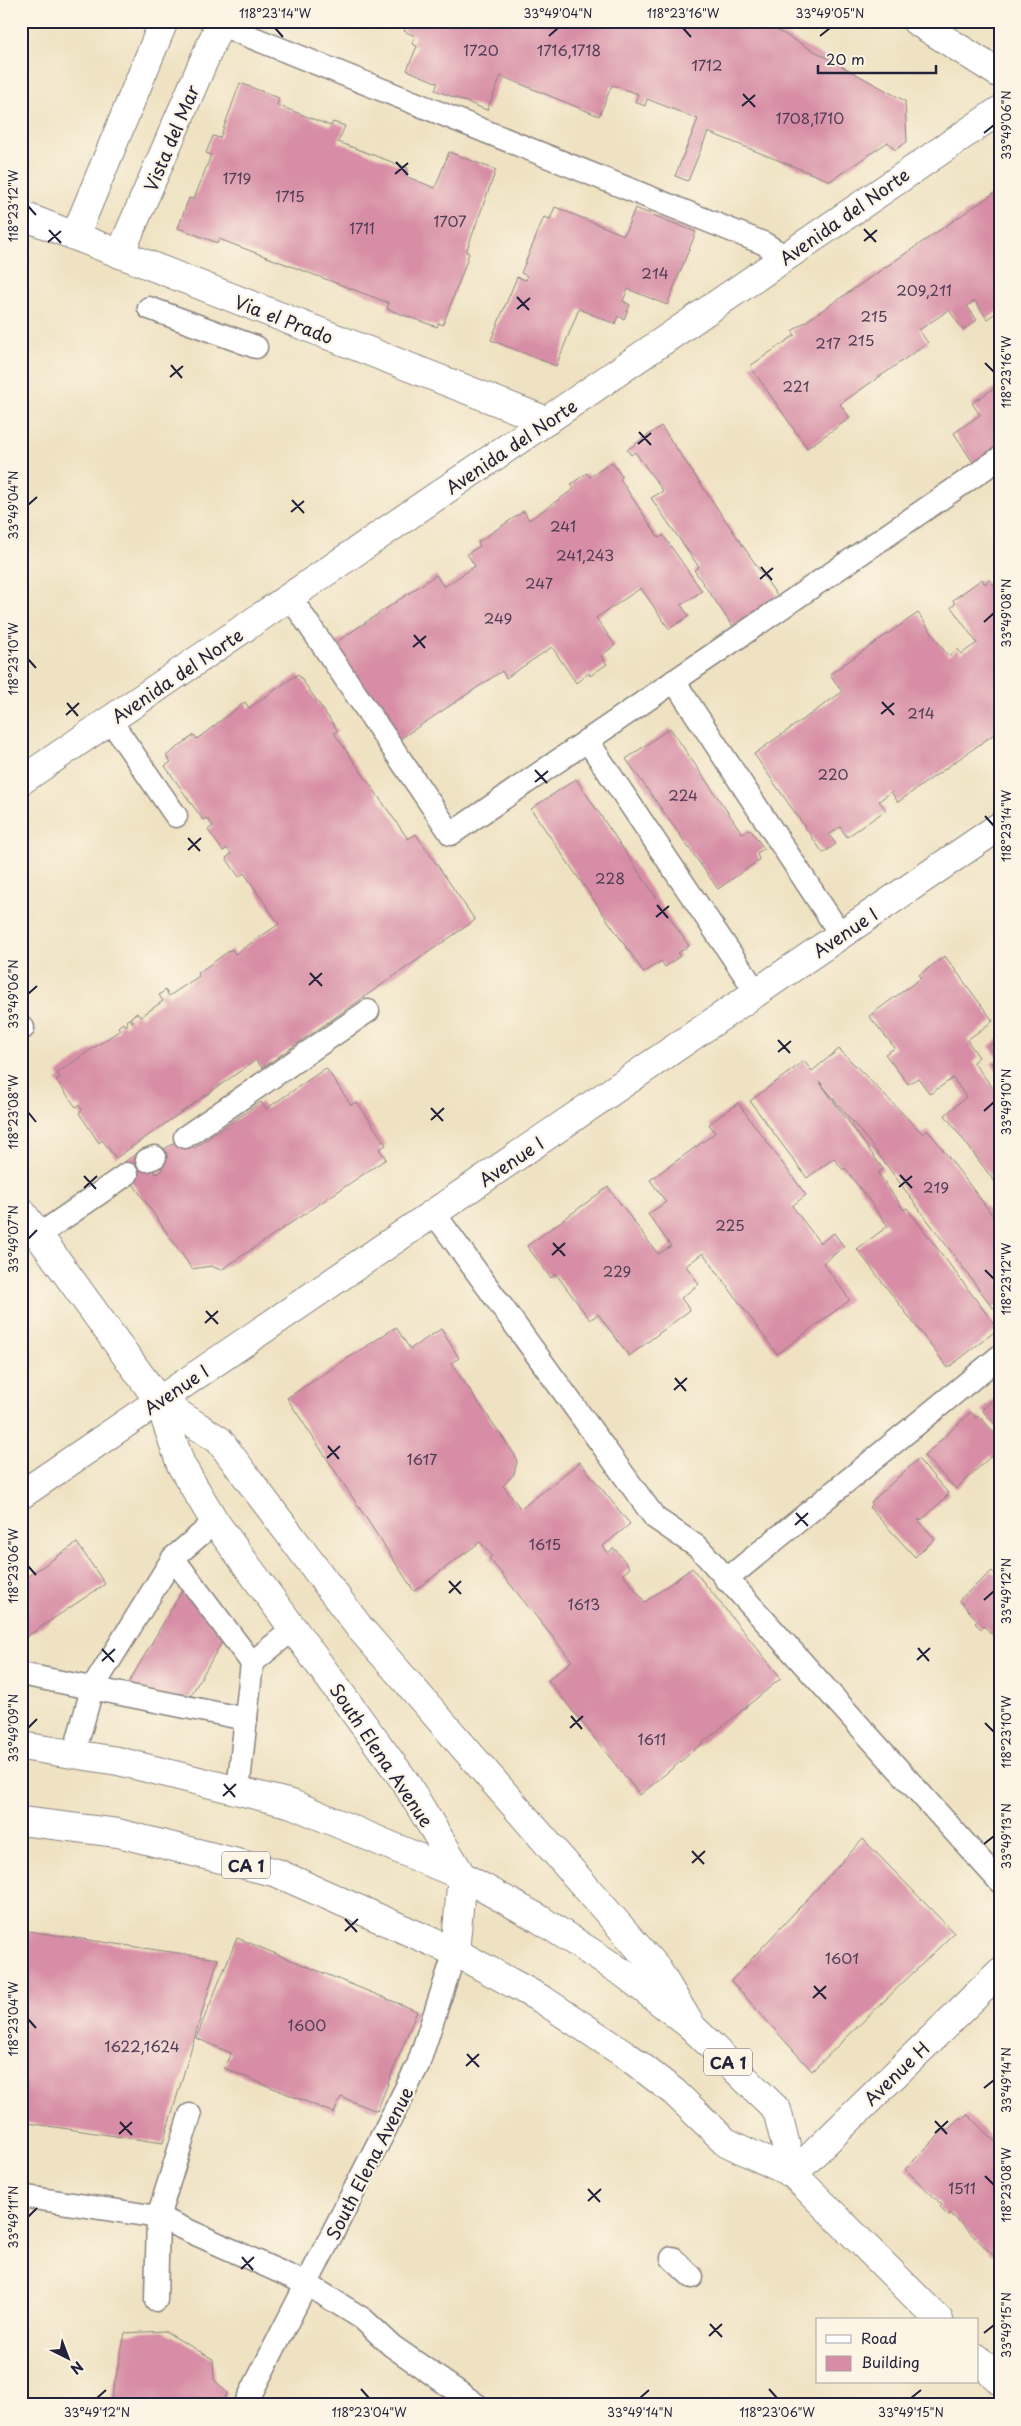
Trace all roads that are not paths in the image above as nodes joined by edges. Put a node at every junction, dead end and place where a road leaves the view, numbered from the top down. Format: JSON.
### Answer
{"nodes":[{"id":1,"x":164,"y":21,"type":"edge"},
{"id":2,"x":917,"y":21,"type":"edge"},
{"id":3,"x":217,"y":22,"type":"edge"},
{"id":4,"x":1000,"y":74,"type":"edge"},
{"id":5,"x":1000,"y":110,"type":"edge"},
{"id":6,"x":21,"y":215,"type":"edge"},
{"id":7,"x":75,"y":236,"type":"junction"},
{"id":8,"x":120,"y":254,"type":"junction"},
{"id":9,"x":786,"y":257,"type":"junction"},
{"id":10,"x":149,"y":308,"type":"dead end"},
{"id":11,"x":256,"y":347,"type":"dead end"},
{"id":12,"x":547,"y":421,"type":"junction"},
{"id":13,"x":1000,"y":458,"type":"edge"},
{"id":14,"x":290,"y":597,"type":"junction"},
{"id":15,"x":674,"y":681,"type":"junction"},
{"id":16,"x":110,"y":720,"type":"junction"},
{"id":17,"x":587,"y":740,"type":"junction"},
{"id":18,"x":21,"y":781,"type":"edge"},
{"id":19,"x":176,"y":816,"type":"dead end"},
{"id":20,"x":1000,"y":826,"type":"edge"},
{"id":21,"x":841,"y":935,"type":"junction"},
{"id":22,"x":757,"y":992,"type":"junction"},
{"id":23,"x":368,"y":1011,"type":"dead end"},
{"id":24,"x":185,"y":1137,"type":"dead end"},
{"id":25,"x":127,"y":1174,"type":"dead end"},
{"id":26,"x":21,"y":1210,"type":"edge"},
{"id":27,"x":434,"y":1213,"type":"junction"},
{"id":28,"x":39,"y":1235,"type":"junction"},
{"id":29,"x":1000,"y":1356,"type":"edge"},
{"id":30,"x":159,"y":1401,"type":"junction"},
{"id":31,"x":21,"y":1495,"type":"edge"},
{"id":32,"x":215,"y":1522,"type":"junction"},
{"id":33,"x":173,"y":1558,"type":"junction"},
{"id":34,"x":726,"y":1580,"type":"junction"},
{"id":35,"x":294,"y":1629,"type":"junction"},
{"id":36,"x":252,"y":1663,"type":"junction"},
{"id":37,"x":21,"y":1674,"type":"edge"},
{"id":38,"x":92,"y":1689,"type":"junction"},
{"id":39,"x":246,"y":1719,"type":"junction"},
{"id":40,"x":21,"y":1746,"type":"edge"},
{"id":41,"x":74,"y":1754,"type":"junction"},
{"id":42,"x":238,"y":1791,"type":"junction"},
{"id":43,"x":21,"y":1821,"type":"edge"},
{"id":44,"x":462,"y":1876,"type":"junction"},
{"id":45,"x":1000,"y":1882,"type":"edge"},
{"id":46,"x":455,"y":1952,"type":"junction"},
{"id":47,"x":1000,"y":1972,"type":"edge"},
{"id":48,"x":691,"y":2026,"type":"junction"},
{"id":49,"x":190,"y":2115,"type":"dead end"},
{"id":50,"x":793,"y":2174,"type":"junction"},
{"id":51,"x":21,"y":2196,"type":"edge"},
{"id":52,"x":158,"y":2217,"type":"junction"},
{"id":53,"x":672,"y":2258,"type":"dead end"},
{"id":54,"x":692,"y":2277,"type":"dead end"},
{"id":55,"x":307,"y":2284,"type":"junction"},
{"id":56,"x":156,"y":2300,"type":"dead end"},
{"id":57,"x":937,"y":2318,"type":"edge"},
{"id":58,"x":978,"y":2359,"type":"edge"},
{"id":59,"x":1000,"y":2381,"type":"edge"},
{"id":60,"x":245,"y":2405,"type":"edge"},
{"id":61,"x":477,"y":2405,"type":"edge"}],
"edges":[{"from":1,"to":7,"type":"main road"},
{"from":2,"to":4,"type":"main road"},
{"from":3,"to":8,"type":"main road","name":"Vista del Mar"},
{"from":3,"to":9,"type":"lane"},
{"from":5,"to":9,"type":"main road","name":"Avenida del Norte"},
{"from":6,"to":7,"type":"main road","name":"Via el Prado"},
{"from":7,"to":8,"type":"main road","name":"Via el Prado"},
{"from":8,"to":12,"type":"main road","name":"Via el Prado"},
{"from":9,"to":12,"type":"main road","name":"Avenida del Norte"},
{"from":10,"to":11,"type":"lane"},
{"from":12,"to":14,"type":"main road","name":"Avenida del Norte"},
{"from":13,"to":15,"type":"lane"},
{"from":14,"to":16,"type":"main road","name":"Avenida del Norte"},
{"from":14,"to":17,"type":"lane"},
{"from":15,"to":17,"type":"lane"},
{"from":15,"to":21,"type":"lane"},
{"from":16,"to":18,"type":"main road","name":"Avenida del Norte"},
{"from":16,"to":19,"type":"lane"},
{"from":17,"to":22,"type":"lane"},
{"from":20,"to":21,"type":"main road","name":"Avenue I"},
{"from":21,"to":22,"type":"main road","name":"Avenue I"},
{"from":22,"to":27,"type":"main road","name":"Avenue I"},
{"from":23,"to":24,"type":"lane"},
{"from":25,"to":28,"type":"lane"},
{"from":26,"to":28,"type":"main road","name":"South Elena Avenue"},
{"from":27,"to":30,"type":"main road","name":"Avenue I"},
{"from":27,"to":34,"type":"lane"},
{"from":28,"to":30,"type":"main road","name":"South Elena Avenue"},
{"from":29,"to":34,"type":"lane"},
{"from":30,"to":31,"type":"main road","name":"Avenue I"},
{"from":30,"to":32,"type":"main road","name":"South Elena Avenue"},
{"from":30,"to":48,"type":"main road","name":"South Elena Avenue"},
{"from":32,"to":33,"type":"lane"},
{"from":32,"to":35,"type":"main road","name":"South Elena Avenue"},
{"from":33,"to":36,"type":"lane"},
{"from":33,"to":38,"type":"lane"},
{"from":34,"to":45,"type":"lane"},
{"from":35,"to":36,"type":"lane"},
{"from":35,"to":44,"type":"main road","name":"South Elena Avenue"},
{"from":36,"to":39,"type":"lane"},
{"from":37,"to":38,"type":"lane"},
{"from":38,"to":39,"type":"lane"},
{"from":38,"to":41,"type":"lane"},
{"from":39,"to":42,"type":"lane"},
{"from":40,"to":41,"type":"main road","number":"CA 1"},
{"from":41,"to":42,"type":"main road","number":"CA 1"},
{"from":42,"to":44,"type":"main road","number":"CA 1"},
{"from":43,"to":46,"type":"main road","number":"CA 1"},
{"from":44,"to":46,"type":"main road","name":"South Elena Avenue"},
{"from":44,"to":48,"type":"main road","number":"CA 1"},
{"from":46,"to":50,"type":"main road","number":"CA 1"},
{"from":46,"to":55,"type":"lane","name":"South Elena Avenue"},
{"from":47,"to":50,"type":"main road","name":"Avenue H"},
{"from":48,"to":50,"type":"main road","number":"CA 1"},
{"from":49,"to":52,"type":"lane"},
{"from":50,"to":57,"type":"main road","number":"CA 1"},
{"from":51,"to":52,"type":"lane"},
{"from":52,"to":55,"type":"lane"},
{"from":52,"to":56,"type":"lane"},
{"from":53,"to":54,"type":"lane"},
{"from":55,"to":60,"type":"lane","name":"South Elena Avenue"},
{"from":55,"to":61,"type":"lane"},
{"from":58,"to":59,"type":"main road"}]}
